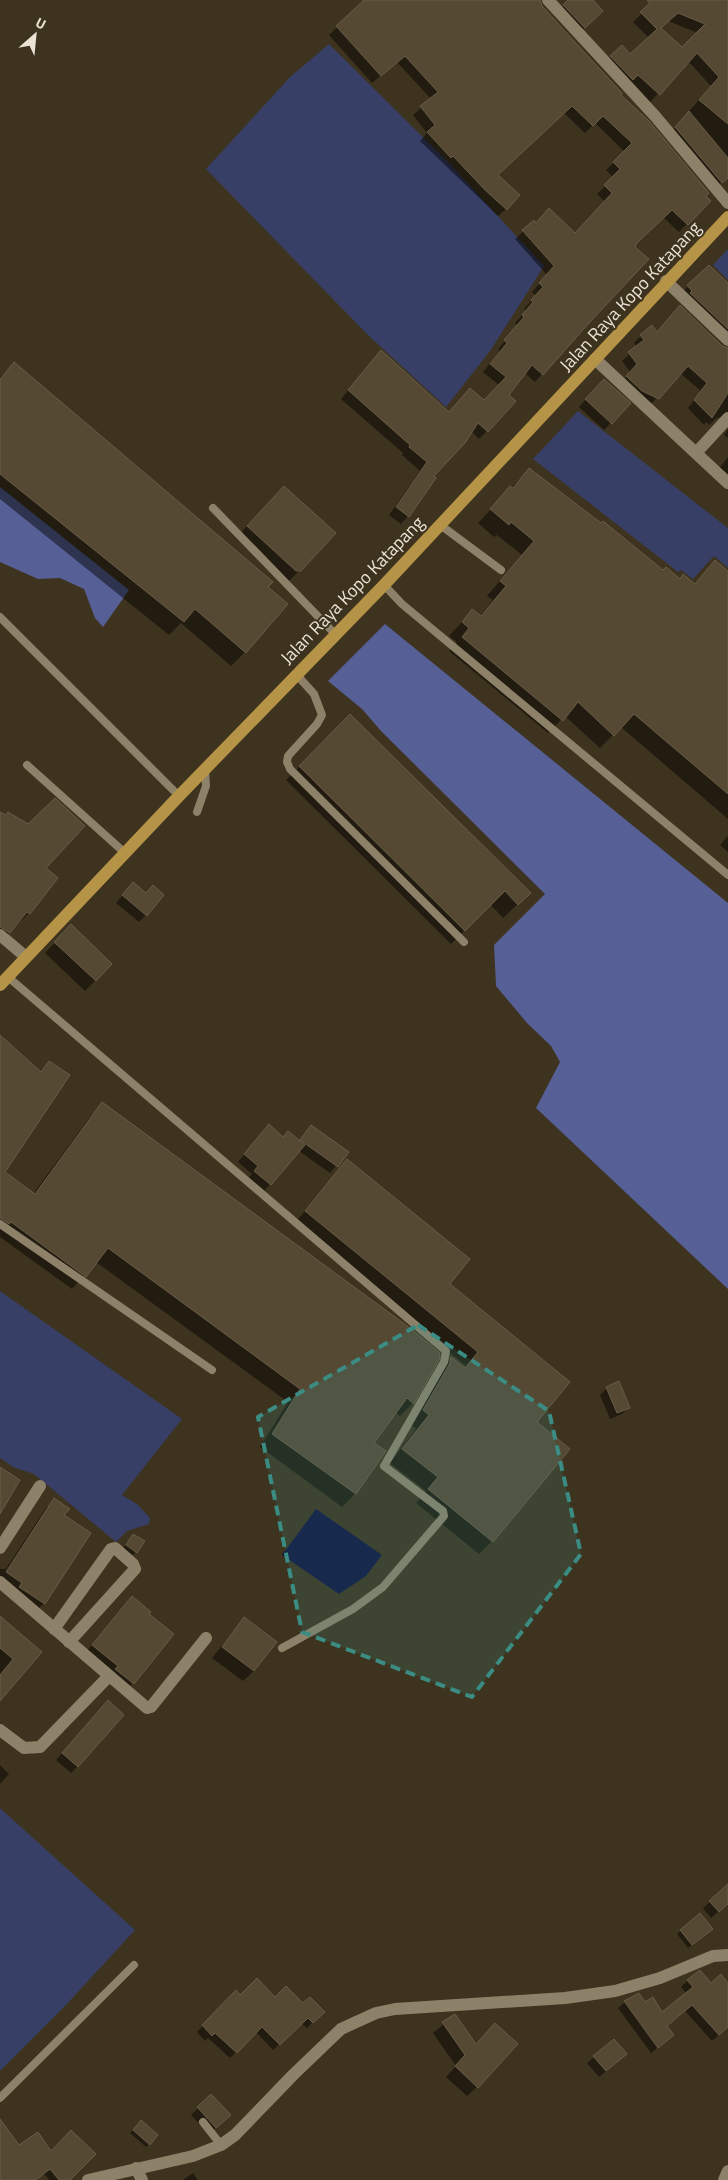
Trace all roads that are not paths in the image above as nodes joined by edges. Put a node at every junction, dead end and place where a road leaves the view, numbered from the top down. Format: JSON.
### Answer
{"nodes":[{"id":1,"x":548,"y":0,"type":"edge"},
{"id":2,"x":728,"y":203,"type":"edge"},
{"id":3,"x":728,"y":217,"type":"edge"},
{"id":4,"x":666,"y":281,"type":"junction"},
{"id":5,"x":728,"y":340,"type":"edge"},
{"id":6,"x":595,"y":359,"type":"junction"},
{"id":7,"x":728,"y":418,"type":"edge"},
{"id":8,"x":696,"y":453,"type":"junction"},
{"id":9,"x":728,"y":483,"type":"edge"},
{"id":10,"x":213,"y":508,"type":"dead end"},
{"id":11,"x":439,"y":524,"type":"junction"},
{"id":12,"x":501,"y":570,"type":"dead end"},
{"id":13,"x":384,"y":585,"type":"junction"},
{"id":14,"x":0,"y":617,"type":"edge"},
{"id":15,"x":336,"y":635,"type":"junction"},
{"id":16,"x":296,"y":674,"type":"junction"},
{"id":17,"x":27,"y":765,"type":"dead end"},
{"id":18,"x":204,"y":769,"type":"junction"},
{"id":19,"x":178,"y":796,"type":"junction"},
{"id":20,"x":197,"y":812,"type":"dead end"},
{"id":21,"x":125,"y":854,"type":"junction"},
{"id":22,"x":728,"y":874,"type":"edge"},
{"id":23,"x":0,"y":935,"type":"edge"},
{"id":24,"x":464,"y":942,"type":"dead end"},
{"id":25,"x":26,"y":957,"type":"junction"},
{"id":26,"x":4,"y":981,"type":"edge"},
{"id":27,"x":0,"y":1224,"type":"edge"},
{"id":28,"x":212,"y":1370,"type":"dead end"},
{"id":29,"x":40,"y":1486,"type":"dead end"},
{"id":30,"x":0,"y":1548,"type":"edge"},
{"id":31,"x":0,"y":1582,"type":"edge"},
{"id":32,"x":54,"y":1629,"type":"junction"},
{"id":33,"x":206,"y":1638,"type":"dead end"},
{"id":34,"x":69,"y":1642,"type":"junction"},
{"id":35,"x":282,"y":1648,"type":"dead end"},
{"id":36,"x":109,"y":1676,"type":"junction"},
{"id":37,"x":0,"y":1730,"type":"edge"},
{"id":38,"x":728,"y":1955,"type":"edge"},
{"id":39,"x":134,"y":1965,"type":"dead end"},
{"id":40,"x":0,"y":2098,"type":"edge"},
{"id":41,"x":202,"y":2122,"type":"dead end"},
{"id":42,"x":221,"y":2145,"type":"junction"},
{"id":43,"x":136,"y":2168,"type":"junction"},
{"id":44,"x":728,"y":2171,"type":"edge"},
{"id":45,"x":88,"y":2180,"type":"edge"},
{"id":46,"x":142,"y":2180,"type":"edge"},
{"id":47,"x":724,"y":2180,"type":"edge"}],
"edges":[{"from":1,"to":2,"type":"street"},
{"from":3,"to":4,"type":"main road","name":"Jalan Raya Kopo Katapang"},
{"from":4,"to":5,"type":"street"},
{"from":4,"to":6,"type":"main road","name":"Jalan Raya Kopo Katapang"},
{"from":6,"to":8,"type":"street"},
{"from":6,"to":11,"type":"main road","name":"Jalan Raya Kopo Katapang"},
{"from":7,"to":8,"type":"street"},
{"from":8,"to":9,"type":"street"},
{"from":10,"to":15,"type":"lane"},
{"from":11,"to":12,"type":"lane"},
{"from":11,"to":13,"type":"main road","name":"Jalan Raya Kopo Katapang"},
{"from":13,"to":15,"type":"main road","name":"Jalan Raya Kopo Katapang"},
{"from":13,"to":22,"type":"lane"},
{"from":14,"to":19,"type":"lane"},
{"from":15,"to":16,"type":"main road","name":"Jalan Raya Kopo Katapang"},
{"from":16,"to":18,"type":"main road","name":"Jalan Raya Kopo Katapang"},
{"from":16,"to":24,"type":"lane"},
{"from":17,"to":21,"type":"lane"},
{"from":18,"to":19,"type":"main road","name":"Jalan Raya Kopo Katapang"},
{"from":18,"to":20,"type":"lane"},
{"from":19,"to":21,"type":"main road","name":"Jalan Raya Kopo Katapang"},
{"from":21,"to":25,"type":"main road","name":"Jalan Raya Kopo Katapang"},
{"from":23,"to":25,"type":"street"},
{"from":25,"to":26,"type":"main road","name":"Jalan Raya Kopo Katapang"},
{"from":26,"to":35,"type":"lane"},
{"from":27,"to":28,"type":"lane"},
{"from":29,"to":30,"type":"street"},
{"from":31,"to":32,"type":"street"},
{"from":32,"to":34,"type":"street"},
{"from":32,"to":34,"type":"street"},
{"from":33,"to":36,"type":"street"},
{"from":34,"to":36,"type":"street"},
{"from":36,"to":37,"type":"street"},
{"from":38,"to":42,"type":"street"},
{"from":39,"to":40,"type":"lane"},
{"from":41,"to":42,"type":"lane"},
{"from":42,"to":43,"type":"street"},
{"from":43,"to":45,"type":"street"},
{"from":43,"to":46,"type":"street"},
{"from":44,"to":47,"type":"street"}]}
